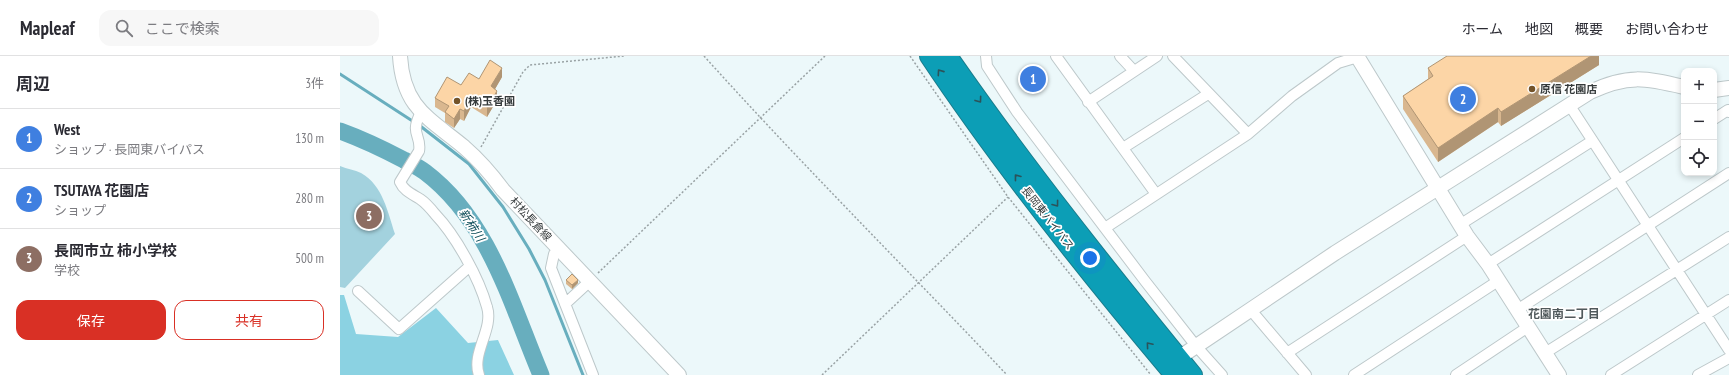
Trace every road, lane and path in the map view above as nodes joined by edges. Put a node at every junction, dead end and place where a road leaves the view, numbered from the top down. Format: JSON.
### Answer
{"nodes":[{"id":1,"x":400,"y":56,"type":"edge"},
{"id":2,"x":624,"y":56,"type":"edge"},
{"id":3,"x":704,"y":56,"type":"edge"},
{"id":4,"x":825,"y":56,"type":"edge"},
{"id":5,"x":910,"y":56,"type":"edge"},
{"id":6,"x":929,"y":56,"type":"edge"},
{"id":7,"x":948,"y":56,"type":"edge"},
{"id":8,"x":986,"y":56,"type":"edge"},
{"id":9,"x":1056,"y":56,"type":"edge"},
{"id":10,"x":1120,"y":56,"type":"edge"},
{"id":11,"x":1157,"y":56,"type":"edge"},
{"id":12,"x":1173,"y":56,"type":"edge"},
{"id":13,"x":1357,"y":56,"type":"edge"},
{"id":14,"x":1134,"y":71,"type":"junction"},
{"id":15,"x":1681,"y":86,"type":"edge"},
{"id":16,"x":1729,"y":88,"type":"edge"},
{"id":17,"x":1717,"y":90,"type":"edge"},
{"id":18,"x":1208,"y":94,"type":"junction"},
{"id":19,"x":1088,"y":102,"type":"junction"},
{"id":20,"x":1570,"y":106,"type":"junction"},
{"id":21,"x":421,"y":112,"type":"junction"},
{"id":22,"x":1729,"y":112,"type":"edge"},
{"id":23,"x":761,"y":116,"type":"junction"},
{"id":24,"x":1717,"y":117,"type":"edge"},
{"id":25,"x":1248,"y":134,"type":"junction"},
{"id":26,"x":1681,"y":140,"type":"edge"},
{"id":27,"x":1592,"y":141,"type":"junction"},
{"id":28,"x":1122,"y":148,"type":"junction"},
{"id":29,"x":475,"y":157,"type":"junction"},
{"id":30,"x":1729,"y":174,"type":"edge"},
{"id":31,"x":1618,"y":182,"type":"junction"},
{"id":32,"x":1437,"y":188,"type":"junction"},
{"id":33,"x":1156,"y":194,"type":"junction"},
{"id":34,"x":1008,"y":197,"type":"junction"},
{"id":35,"x":1461,"y":224,"type":"junction"},
{"id":36,"x":1647,"y":226,"type":"junction"},
{"id":37,"x":1105,"y":228,"type":"junction"},
{"id":38,"x":1468,"y":236,"type":"junction"},
{"id":39,"x":1729,"y":237,"type":"edge"},
{"id":40,"x":559,"y":250,"type":"junction"},
{"id":41,"x":1488,"y":264,"type":"junction"},
{"id":42,"x":470,"y":266,"type":"junction"},
{"id":43,"x":1677,"y":271,"type":"junction"},
{"id":44,"x":590,"y":281,"type":"junction"},
{"id":45,"x":1498,"y":281,"type":"junction"},
{"id":46,"x":920,"y":283,"type":"junction"},
{"id":47,"x":358,"y":291,"type":"dead end"},
{"id":48,"x":1729,"y":300,"type":"edge"},
{"id":49,"x":565,"y":304,"type":"junction"},
{"id":50,"x":1250,"y":309,"type":"junction"},
{"id":51,"x":1517,"y":310,"type":"junction"},
{"id":52,"x":1706,"y":315,"type":"junction"},
{"id":53,"x":1528,"y":327,"type":"junction"},
{"id":54,"x":1191,"y":349,"type":"junction"},
{"id":55,"x":1729,"y":350,"type":"edge"},
{"id":56,"x":1288,"y":353,"type":"junction"},
{"id":57,"x":1545,"y":353,"type":"junction"},
{"id":58,"x":1729,"y":358,"type":"edge"},
{"id":59,"x":1557,"y":374,"type":"edge"},
{"id":60,"x":479,"y":375,"type":"edge"},
{"id":61,"x":594,"y":375,"type":"edge"},
{"id":62,"x":679,"y":375,"type":"edge"},
{"id":63,"x":822,"y":375,"type":"edge"},
{"id":64,"x":1007,"y":375,"type":"edge"},
{"id":65,"x":1150,"y":375,"type":"edge"},
{"id":66,"x":1174,"y":375,"type":"edge"},
{"id":67,"x":1193,"y":375,"type":"edge"},
{"id":68,"x":1222,"y":375,"type":"edge"},
{"id":69,"x":1306,"y":375,"type":"edge"},
{"id":70,"x":1354,"y":375,"type":"edge"},
{"id":71,"x":1456,"y":375,"type":"edge"},
{"id":72,"x":1611,"y":375,"type":"edge"},
{"id":73,"x":1698,"y":375,"type":"edge"}],
"edges":[{"from":1,"to":21,"type":"street","name":"村松長倉線"},
{"from":2,"to":29,"type":"path"},
{"from":3,"to":23,"type":"path"},
{"from":4,"to":23,"type":"path"},
{"from":5,"to":34,"type":"path"},
{"from":66,"to":6,"type":"highway","name":"長岡東バイパス","one_way":true},
{"from":7,"to":67,"type":"highway","name":"長岡東バイパス","one_way":true},
{"from":8,"to":37,"type":"street"},
{"from":9,"to":19,"type":"street"},
{"from":10,"to":14,"type":"street"},
{"from":11,"to":14,"type":"street"},
{"from":12,"to":18,"type":"street"},
{"from":13,"to":25,"type":"street"},
{"from":13,"to":32,"type":"street"},
{"from":14,"to":19,"type":"street"},
{"from":15,"to":20,"type":"street"},
{"from":16,"to":17,"type":"street"},
{"from":18,"to":25,"type":"street"},
{"from":18,"to":28,"type":"street"},
{"from":19,"to":28,"type":"street"},
{"from":20,"to":27,"type":"street"},
{"from":20,"to":32,"type":"street"},
{"from":21,"to":29,"type":"street","name":"村松長倉線"},
{"from":21,"to":42,"type":"street"},
{"from":22,"to":24,"type":"street"},
{"from":23,"to":44,"type":"path"},
{"from":23,"to":46,"type":"path"},
{"from":25,"to":33,"type":"street"},
{"from":26,"to":31,"type":"street"},
{"from":27,"to":31,"type":"street"},
{"from":27,"to":35,"type":"street"},
{"from":28,"to":33,"type":"street"},
{"from":29,"to":40,"type":"street","name":"村松長倉線"},
{"from":30,"to":36,"type":"street"},
{"from":31,"to":36,"type":"street"},
{"from":31,"to":41,"type":"street"},
{"from":32,"to":35,"type":"street"},
{"from":32,"to":50,"type":"street"},
{"from":33,"to":37,"type":"street"},
{"from":34,"to":46,"type":"path"},
{"from":34,"to":65,"type":"path"},
{"from":35,"to":38,"type":"street"},
{"from":36,"to":43,"type":"street"},
{"from":36,"to":51,"type":"street"},
{"from":37,"to":54,"type":"street"},
{"from":38,"to":41,"type":"street"},
{"from":38,"to":56,"type":"street"},
{"from":39,"to":43,"type":"street"},
{"from":40,"to":44,"type":"street","name":"村松長倉線"},
{"from":40,"to":49,"type":"street"},
{"from":41,"to":45,"type":"street"},
{"from":42,"to":47,"type":"street"},
{"from":42,"to":60,"type":"street"},
{"from":43,"to":52,"type":"street"},
{"from":43,"to":57,"type":"street"},
{"from":44,"to":49,"type":"street"},
{"from":44,"to":62,"type":"street","name":"村松長倉線"},
{"from":45,"to":51,"type":"street"},
{"from":45,"to":70,"type":"street"},
{"from":46,"to":63,"type":"path"},
{"from":46,"to":64,"type":"path"},
{"from":48,"to":52,"type":"street"},
{"from":49,"to":61,"type":"street"},
{"from":50,"to":54,"type":"street"},
{"from":50,"to":56,"type":"street"},
{"from":51,"to":53,"type":"street"},
{"from":52,"to":55,"type":"street"},
{"from":52,"to":72,"type":"street"},
{"from":53,"to":57,"type":"street"},
{"from":53,"to":71,"type":"street"},
{"from":54,"to":68,"type":"street"},
{"from":56,"to":69,"type":"street"},
{"from":57,"to":59,"type":"street"},
{"from":58,"to":73,"type":"street"}]}
